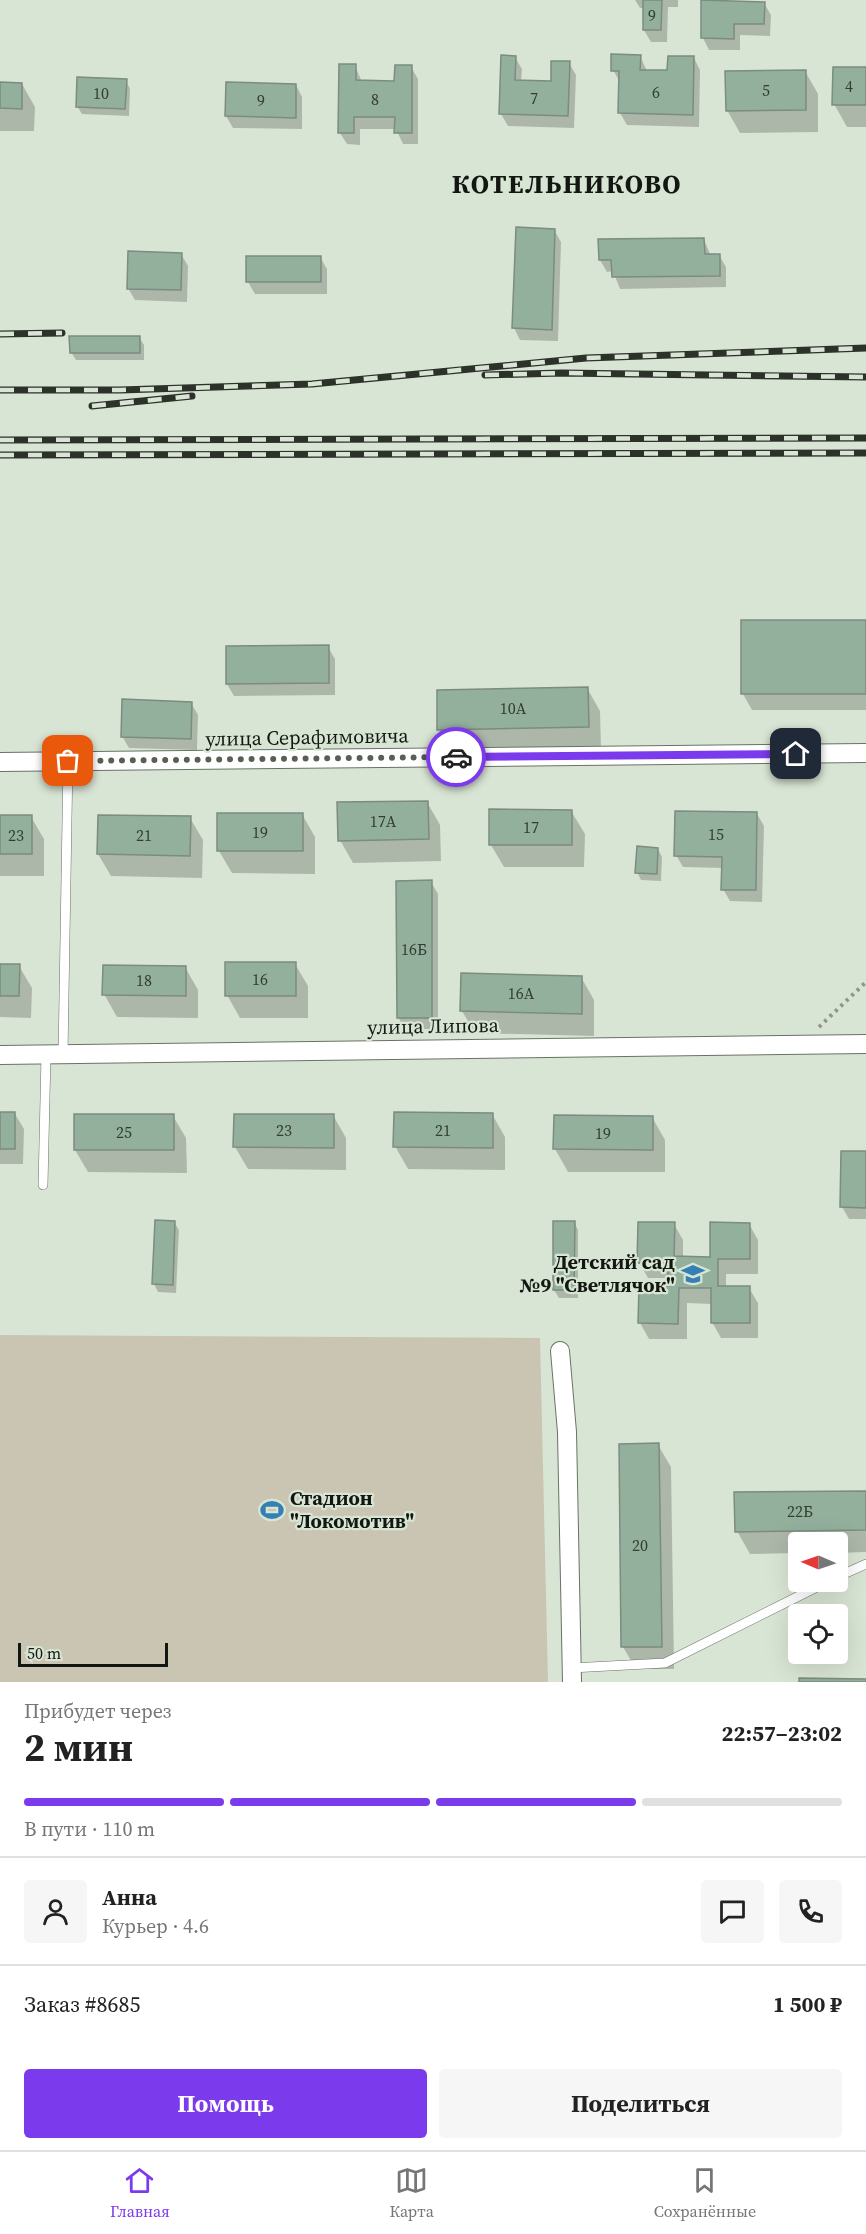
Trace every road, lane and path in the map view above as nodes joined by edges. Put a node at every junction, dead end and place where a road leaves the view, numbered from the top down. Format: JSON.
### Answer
{"nodes":[{"id":1,"x":866,"y":753,"type":"edge"},
{"id":2,"x":68,"y":761,"type":"junction"},
{"id":3,"x":0,"y":762,"type":"edge"},
{"id":4,"x":866,"y":982,"type":"edge"},
{"id":5,"x":801,"y":1044,"type":"junction"},
{"id":6,"x":866,"y":1044,"type":"edge"},
{"id":7,"x":0,"y":1055,"type":"edge"},
{"id":8,"x":55,"y":1055,"type":"junction"},
{"id":9,"x":44,"y":1185,"type":"dead end"},
{"id":10,"x":560,"y":1351,"type":"dead end"},
{"id":11,"x":866,"y":1564,"type":"edge"},
{"id":12,"x":848,"y":1572,"type":"edge"},
{"id":13,"x":807,"y":1592,"type":"edge"},
{"id":14,"x":571,"y":1675,"type":"edge"}],
"edges":[{"from":1,"to":2,"type":"street","name":"улица Серафимовича"},
{"from":2,"to":3,"type":"street","name":"улица Серафимовича"},
{"from":2,"to":8,"type":"lane"},
{"from":4,"to":5,"type":"path"},
{"from":5,"to":6,"type":"street","name":"улица Липова"},
{"from":5,"to":8,"type":"street","name":"улица Липова"},
{"from":7,"to":8,"type":"street","name":"улица Липова"},
{"from":8,"to":9,"type":"lane"},
{"from":10,"to":14,"type":"street"},
{"from":11,"to":12,"type":"lane"},
{"from":13,"to":14,"type":"lane"}]}
